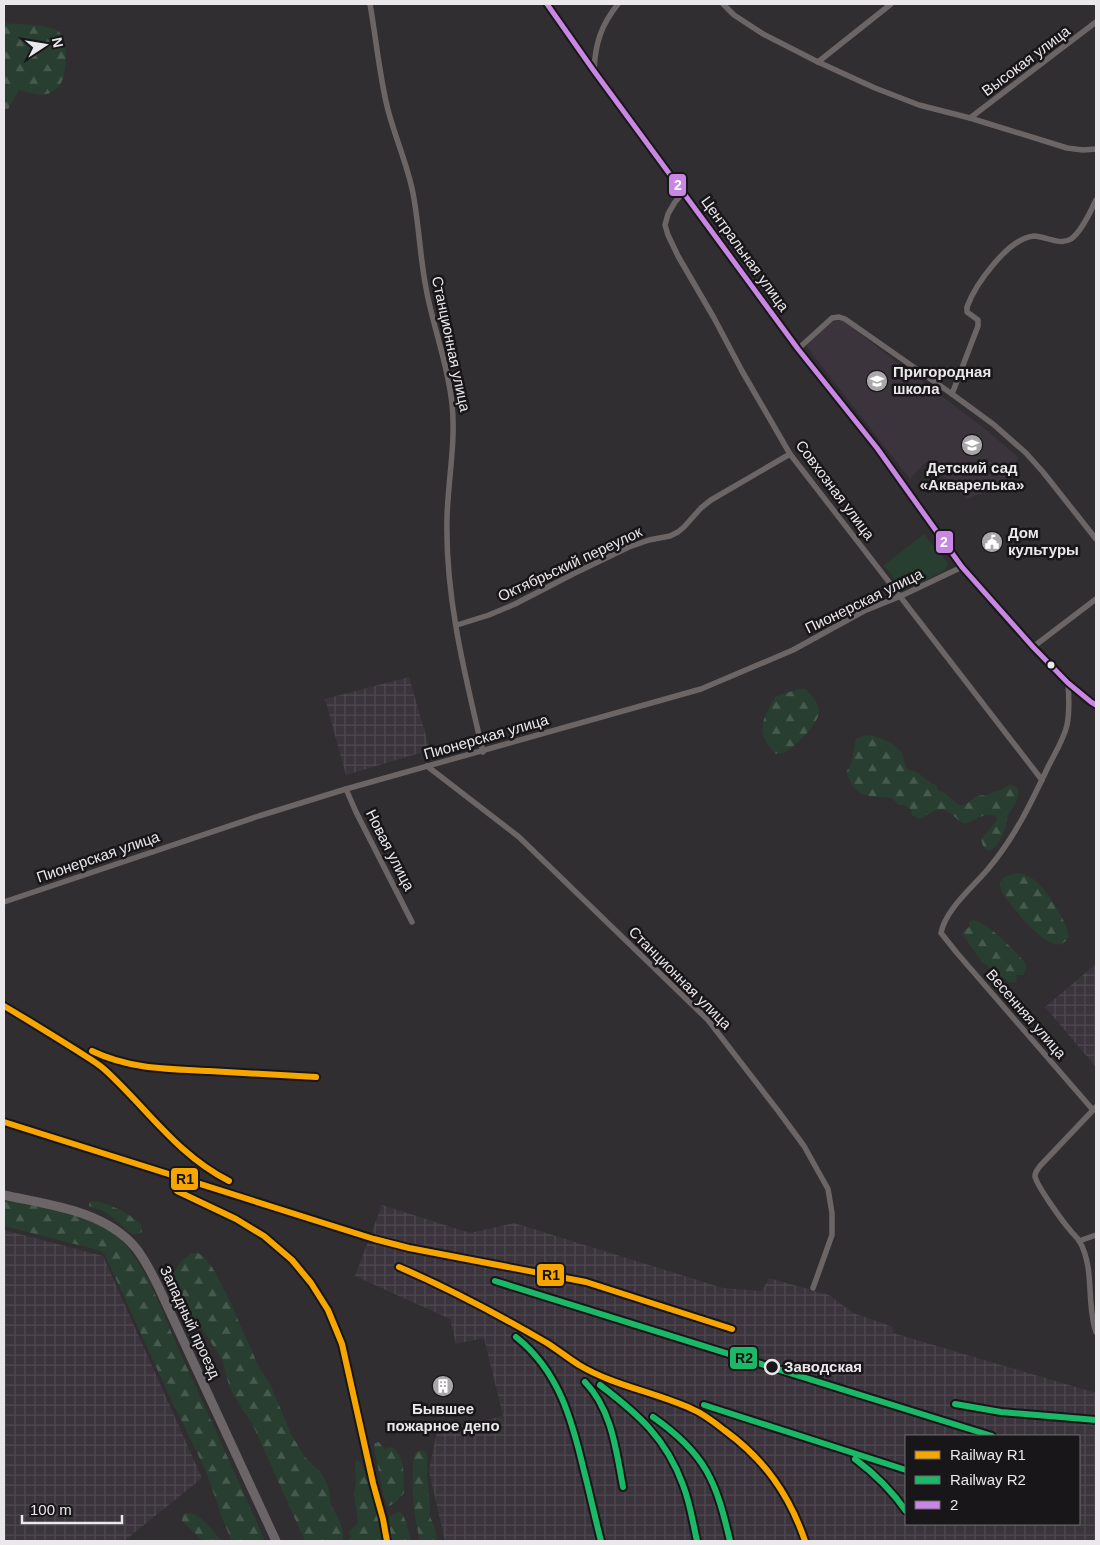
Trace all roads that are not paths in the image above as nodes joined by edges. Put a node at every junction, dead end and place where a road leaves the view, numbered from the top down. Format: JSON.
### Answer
{"nodes":[{"id":1,"x":370,"y":4,"type":"edge"},
{"id":2,"x":547,"y":4,"type":"edge"},
{"id":3,"x":618,"y":4,"type":"edge"},
{"id":4,"x":723,"y":4,"type":"edge"},
{"id":5,"x":891,"y":4,"type":"edge"},
{"id":6,"x":1096,"y":22,"type":"edge"},
{"id":7,"x":818,"y":62,"type":"junction"},
{"id":8,"x":594,"y":71,"type":"junction"},
{"id":9,"x":970,"y":118,"type":"junction"},
{"id":10,"x":1096,"y":149,"type":"edge"},
{"id":11,"x":684,"y":192,"type":"junction"},
{"id":12,"x":1096,"y":200,"type":"edge"},
{"id":13,"x":798,"y":349,"type":"junction"},
{"id":14,"x":952,"y":394,"type":"junction"},
{"id":15,"x":790,"y":454,"type":"junction"},
{"id":16,"x":1096,"y":539,"type":"edge"},
{"id":17,"x":962,"y":567,"type":"junction"},
{"id":18,"x":901,"y":596,"type":"junction"},
{"id":19,"x":1096,"y":599,"type":"edge"},
{"id":20,"x":456,"y":626,"type":"junction"},
{"id":21,"x":1033,"y":647,"type":"junction"},
{"id":22,"x":1068,"y":682,"type":"junction"},
{"id":23,"x":1096,"y":705,"type":"edge"},
{"id":24,"x":483,"y":752,"type":"junction"},
{"id":25,"x":427,"y":766,"type":"junction"},
{"id":26,"x":1042,"y":780,"type":"junction"},
{"id":27,"x":346,"y":789,"type":"junction"},
{"id":28,"x":4,"y":902,"type":"edge"},
{"id":29,"x":412,"y":922,"type":"dead end"},
{"id":30,"x":1094,"y":1108,"type":"edge"},
{"id":31,"x":4,"y":1195,"type":"edge"},
{"id":32,"x":1096,"y":1235,"type":"edge"},
{"id":33,"x":1080,"y":1241,"type":"junction"},
{"id":34,"x":813,"y":1288,"type":"dead end"},
{"id":35,"x":1096,"y":1332,"type":"edge"},
{"id":36,"x":276,"y":1541,"type":"edge"}],
"edges":[{"from":1,"to":20,"type":"street","name":"Станционная улица"},
{"from":2,"to":8,"type":"street","name":"Центральная улица"},
{"from":3,"to":8,"type":"street"},
{"from":4,"to":7,"type":"street"},
{"from":5,"to":7,"type":"street"},
{"from":6,"to":9,"type":"street","name":"Высокая улица"},
{"from":7,"to":9,"type":"street"},
{"from":8,"to":11,"type":"street","name":"Центральная улица"},
{"from":9,"to":10,"type":"street"},
{"from":11,"to":13,"type":"street","name":"Центральная улица"},
{"from":11,"to":15,"type":"street","name":"Совхозная улица"},
{"from":12,"to":14,"type":"street"},
{"from":13,"to":14,"type":"street"},
{"from":13,"to":17,"type":"street","name":"Центральная улица"},
{"from":14,"to":16,"type":"street"},
{"from":15,"to":18,"type":"street","name":"Совхозная улица"},
{"from":15,"to":20,"type":"street","name":"Октябрьский переулок"},
{"from":17,"to":18,"type":"street","name":"Пионерская улица"},
{"from":17,"to":21,"type":"street","name":"Центральная улица"},
{"from":18,"to":24,"type":"street","name":"Пионерская улица"},
{"from":18,"to":26,"type":"street","name":"Совхозная улица"},
{"from":19,"to":21,"type":"street"},
{"from":20,"to":24,"type":"street","name":"Станционная улица"},
{"from":21,"to":22,"type":"street","name":"Центральная улица"},
{"from":22,"to":23,"type":"street","name":"Центральная улица"},
{"from":22,"to":26,"type":"street"},
{"from":24,"to":25,"type":"street","name":"Пионерская улица"},
{"from":25,"to":27,"type":"street","name":"Пионерская улица"},
{"from":25,"to":34,"type":"street","name":"Станционная улица"},
{"from":26,"to":30,"type":"street","name":"Весенняя улица"},
{"from":27,"to":28,"type":"street","name":"Пионерская улица"},
{"from":27,"to":29,"type":"street","name":"Новая улица"},
{"from":30,"to":33,"type":"street"},
{"from":31,"to":36,"type":"main road","name":"Западный проезд"},
{"from":32,"to":33,"type":"street"},
{"from":33,"to":35,"type":"street"}]}
